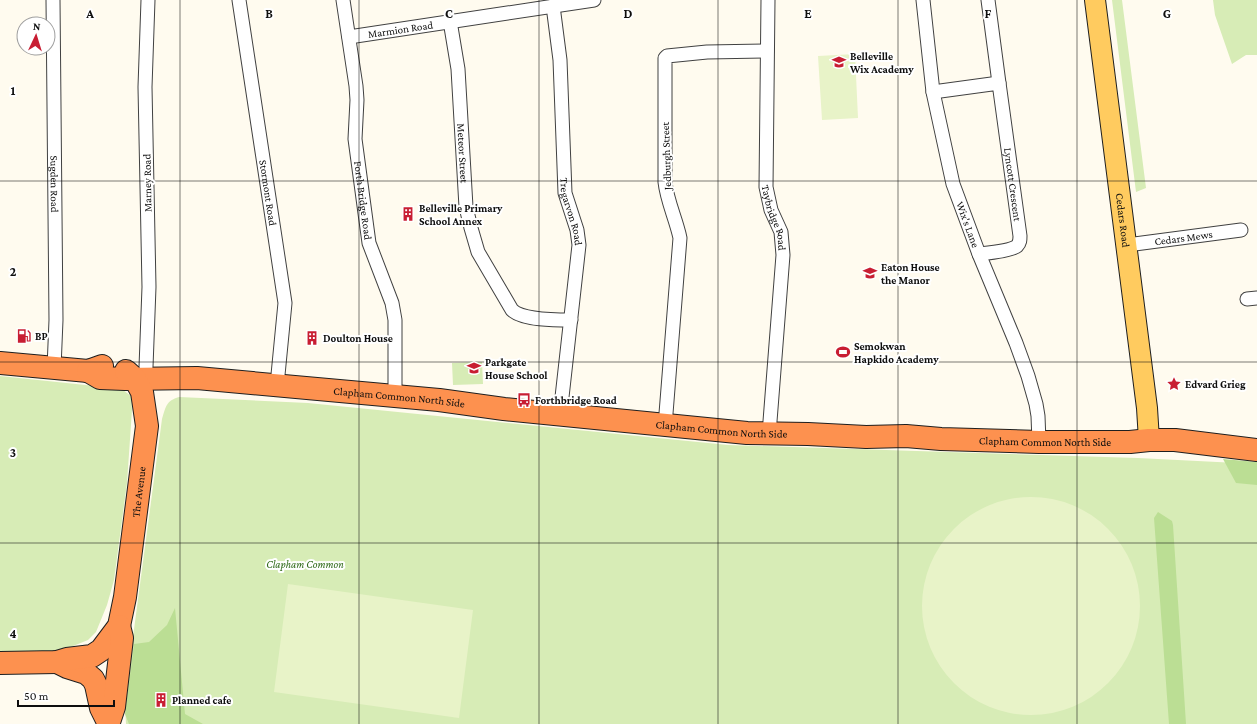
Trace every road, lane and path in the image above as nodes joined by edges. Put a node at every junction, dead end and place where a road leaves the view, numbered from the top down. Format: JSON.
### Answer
{"nodes":[{"id":1,"x":53,"y":0,"type":"edge"},
{"id":2,"x":148,"y":0,"type":"edge"},
{"id":3,"x":239,"y":0,"type":"edge"},
{"id":4,"x":343,"y":0,"type":"edge"},
{"id":5,"x":594,"y":0,"type":"edge"},
{"id":6,"x":768,"y":0,"type":"edge"},
{"id":7,"x":923,"y":0,"type":"edge"},
{"id":8,"x":988,"y":0,"type":"edge"},
{"id":9,"x":1095,"y":0,"type":"edge"},
{"id":10,"x":553,"y":6,"type":"junction"},
{"id":11,"x":450,"y":21,"type":"junction"},
{"id":12,"x":349,"y":37,"type":"junction"},
{"id":13,"x":767,"y":51,"type":"junction"},
{"id":14,"x":998,"y":83,"type":"junction"},
{"id":15,"x":933,"y":92,"type":"junction"},
{"id":16,"x":1241,"y":230,"type":"dead end"},
{"id":17,"x":1127,"y":245,"type":"junction"},
{"id":18,"x":979,"y":254,"type":"junction"},
{"id":19,"x":571,"y":320,"type":"junction"},
{"id":20,"x":0,"y":363,"type":"edge"},
{"id":21,"x":54,"y":368,"type":"junction"},
{"id":22,"x":134,"y":371,"type":"junction"},
{"id":23,"x":188,"y":378,"type":"junction"},
{"id":24,"x":277,"y":385,"type":"junction"},
{"id":25,"x":395,"y":397,"type":"junction"},
{"id":26,"x":560,"y":415,"type":"junction"},
{"id":27,"x":147,"y":426,"type":"junction"},
{"id":28,"x":665,"y":426,"type":"junction"},
{"id":29,"x":769,"y":434,"type":"junction"},
{"id":30,"x":1149,"y":440,"type":"junction"},
{"id":31,"x":1039,"y":442,"type":"junction"},
{"id":32,"x":1257,"y":450,"type":"edge"},
{"id":33,"x":119,"y":626,"type":"junction"},
{"id":34,"x":57,"y":662,"type":"junction"},
{"id":35,"x":0,"y":663,"type":"edge"},
{"id":36,"x":109,"y":723,"type":"edge"}],
"edges":[{"from":1,"to":21,"type":"street","name":"Sugden Road"},
{"from":2,"to":22,"type":"street","name":"Marney Road"},
{"from":3,"to":24,"type":"street","name":"Stormont Road"},
{"from":4,"to":12,"type":"street","name":"Forth Bridge Road"},
{"from":5,"to":10,"type":"street","name":"Marmion Road"},
{"from":6,"to":13,"type":"street","name":"Taybridge Road"},
{"from":7,"to":15,"type":"street","name":"Wix's Lane"},
{"from":8,"to":14,"type":"street","name":"Lyncott Crescent"},
{"from":9,"to":17,"type":"main road","name":"Cedars Road"},
{"from":10,"to":11,"type":"street","name":"Marmion Road"},
{"from":10,"to":19,"type":"street","name":"Tregarvon Road"},
{"from":11,"to":12,"type":"street","name":"Marmion Road"},
{"from":11,"to":19,"type":"street","name":"Meteor Street"},
{"from":12,"to":25,"type":"street","name":"Forth Bridge Road"},
{"from":13,"to":28,"type":"street","name":"Jedburgh Street"},
{"from":13,"to":29,"type":"street","name":"Taybridge Road"},
{"from":14,"to":15,"type":"street"},
{"from":14,"to":18,"type":"street","name":"Lyncott Crescent"},
{"from":15,"to":18,"type":"street","name":"Wix's Lane"},
{"from":16,"to":17,"type":"street","name":"Cedars Mews"},
{"from":17,"to":30,"type":"main road","name":"Cedars Road"},
{"from":18,"to":31,"type":"street","name":"Wix's Lane"},
{"from":19,"to":26,"type":"street","name":"Tregarvon Road"},
{"from":20,"to":21,"type":"highway"},
{"from":21,"to":22,"type":"highway"},
{"from":22,"to":23,"type":"highway","name":"Clapham Common North Side"},
{"from":22,"to":27,"type":"highway","name":"The Avenue"},
{"from":23,"to":24,"type":"highway","name":"Clapham Common North Side"},
{"from":23,"to":27,"type":"highway"},
{"from":24,"to":25,"type":"highway","name":"Clapham Common North Side"},
{"from":25,"to":26,"type":"highway","name":"Clapham Common North Side"},
{"from":26,"to":28,"type":"highway","name":"Clapham Common North Side"},
{"from":27,"to":33,"type":"highway","name":"The Avenue"},
{"from":28,"to":29,"type":"highway","name":"Clapham Common North Side"},
{"from":29,"to":31,"type":"highway","name":"Clapham Common North Side"},
{"from":30,"to":31,"type":"highway","name":"Clapham Common North Side"},
{"from":30,"to":32,"type":"highway","name":"Clapham Common North Side"},
{"from":33,"to":34,"type":"highway"},
{"from":33,"to":36,"type":"highway"},
{"from":34,"to":35,"type":"highway"},
{"from":34,"to":36,"type":"highway"}]}
